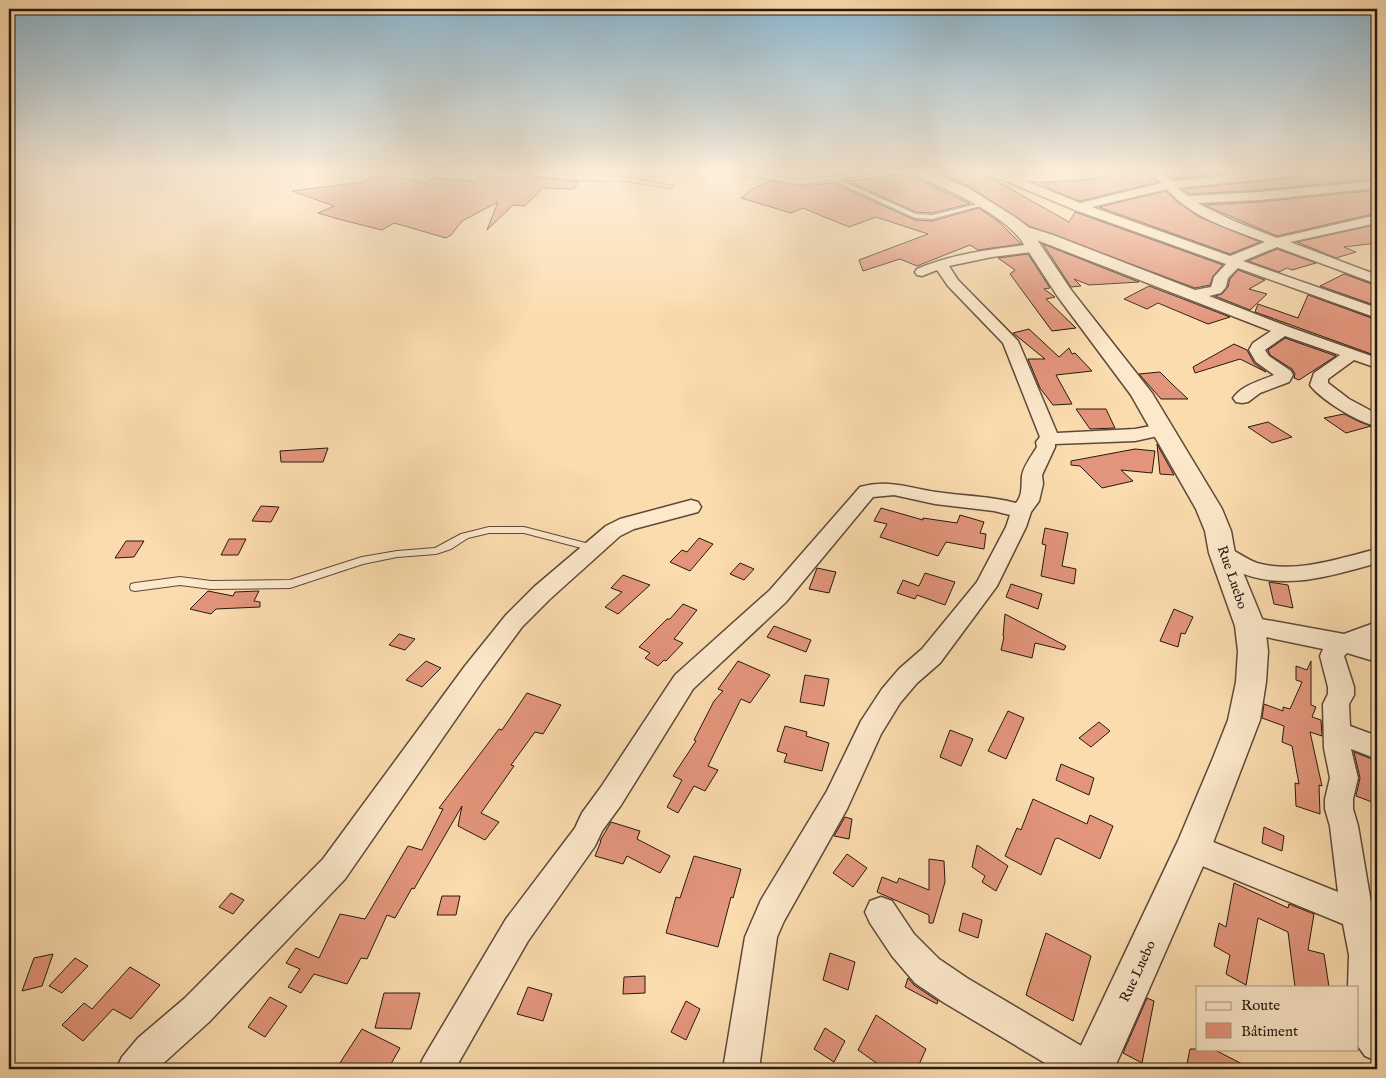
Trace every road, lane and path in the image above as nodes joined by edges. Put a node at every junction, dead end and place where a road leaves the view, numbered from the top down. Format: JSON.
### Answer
{"nodes":[{"id":1,"x":1007,"y":222,"type":"edge"},
{"id":2,"x":1120,"y":222,"type":"edge"},
{"id":3,"x":1226,"y":222,"type":"edge"},
{"id":4,"x":1366,"y":222,"type":"edge"},
{"id":5,"x":1028,"y":239,"type":"junction"},
{"id":6,"x":1277,"y":242,"type":"junction"},
{"id":7,"x":1233,"y":262,"type":"junction"},
{"id":8,"x":940,"y":264,"type":"junction"},
{"id":9,"x":922,"y":272,"type":"dead end"},
{"id":10,"x":1376,"y":279,"type":"edge"},
{"id":11,"x":1193,"y":295,"type":"junction"},
{"id":12,"x":1377,"y":313,"type":"edge"},
{"id":13,"x":1282,"y":330,"type":"junction"},
{"id":14,"x":1352,"y":354,"type":"junction"},
{"id":15,"x":1377,"y":363,"type":"edge"},
{"id":16,"x":1242,"y":398,"type":"dead end"},
{"id":17,"x":1377,"y":421,"type":"edge"},
{"id":18,"x":1161,"y":430,"type":"junction"},
{"id":19,"x":1050,"y":439,"type":"junction"},
{"id":20,"x":690,"y":507,"type":"dead end"},
{"id":21,"x":1021,"y":511,"type":"junction"},
{"id":22,"x":593,"y":548,"type":"junction"},
{"id":23,"x":1222,"y":553,"type":"junction"},
{"id":24,"x":1377,"y":556,"type":"edge"},
{"id":25,"x":135,"y":587,"type":"dead end"},
{"id":26,"x":1250,"y":626,"type":"junction"},
{"id":27,"x":1377,"y":631,"type":"edge"},
{"id":28,"x":1346,"y":644,"type":"junction"},
{"id":29,"x":1377,"y":653,"type":"edge"},
{"id":30,"x":1336,"y":732,"type":"junction"},
{"id":31,"x":1377,"y":748,"type":"edge"},
{"id":32,"x":1193,"y":848,"type":"junction"},
{"id":33,"x":881,"y":912,"type":"dead end"},
{"id":34,"x":1356,"y":912,"type":"junction"},
{"id":35,"x":1377,"y":1044,"type":"edge"},
{"id":36,"x":134,"y":1069,"type":"edge"},
{"id":37,"x":436,"y":1069,"type":"edge"},
{"id":38,"x":741,"y":1069,"type":"edge"},
{"id":39,"x":1090,"y":1069,"type":"edge"}],
"edges":[{"from":1,"to":5,"type":"street","name":"Rue Luebo"},
{"from":2,"to":7,"type":"street"},
{"from":3,"to":6,"type":"street"},
{"from":4,"to":6,"type":"street"},
{"from":5,"to":8,"type":"street"},
{"from":5,"to":11,"type":"street"},
{"from":5,"to":18,"type":"street","name":"Rue Luebo"},
{"from":6,"to":7,"type":"street"},
{"from":6,"to":10,"type":"street"},
{"from":7,"to":11,"type":"street"},
{"from":7,"to":12,"type":"street"},
{"from":8,"to":9,"type":"street"},
{"from":8,"to":19,"type":"street"},
{"from":11,"to":13,"type":"street"},
{"from":13,"to":14,"type":"street"},
{"from":13,"to":16,"type":"street"},
{"from":14,"to":15,"type":"street"},
{"from":14,"to":17,"type":"street"},
{"from":18,"to":19,"type":"street"},
{"from":18,"to":23,"type":"street","name":"Rue Luebo"},
{"from":19,"to":21,"type":"street"},
{"from":20,"to":22,"type":"street"},
{"from":21,"to":37,"type":"street"},
{"from":21,"to":38,"type":"street"},
{"from":22,"to":25,"type":"lane"},
{"from":22,"to":36,"type":"street"},
{"from":23,"to":24,"type":"street"},
{"from":23,"to":26,"type":"street","name":"Rue Luebo"},
{"from":26,"to":28,"type":"street"},
{"from":26,"to":32,"type":"street","name":"Rue Luebo"},
{"from":27,"to":28,"type":"street"},
{"from":28,"to":29,"type":"street"},
{"from":28,"to":30,"type":"street"},
{"from":30,"to":31,"type":"street"},
{"from":30,"to":34,"type":"street"},
{"from":32,"to":34,"type":"street"},
{"from":32,"to":39,"type":"street","name":"Rue Luebo"},
{"from":33,"to":39,"type":"street"},
{"from":34,"to":35,"type":"street"}]}
